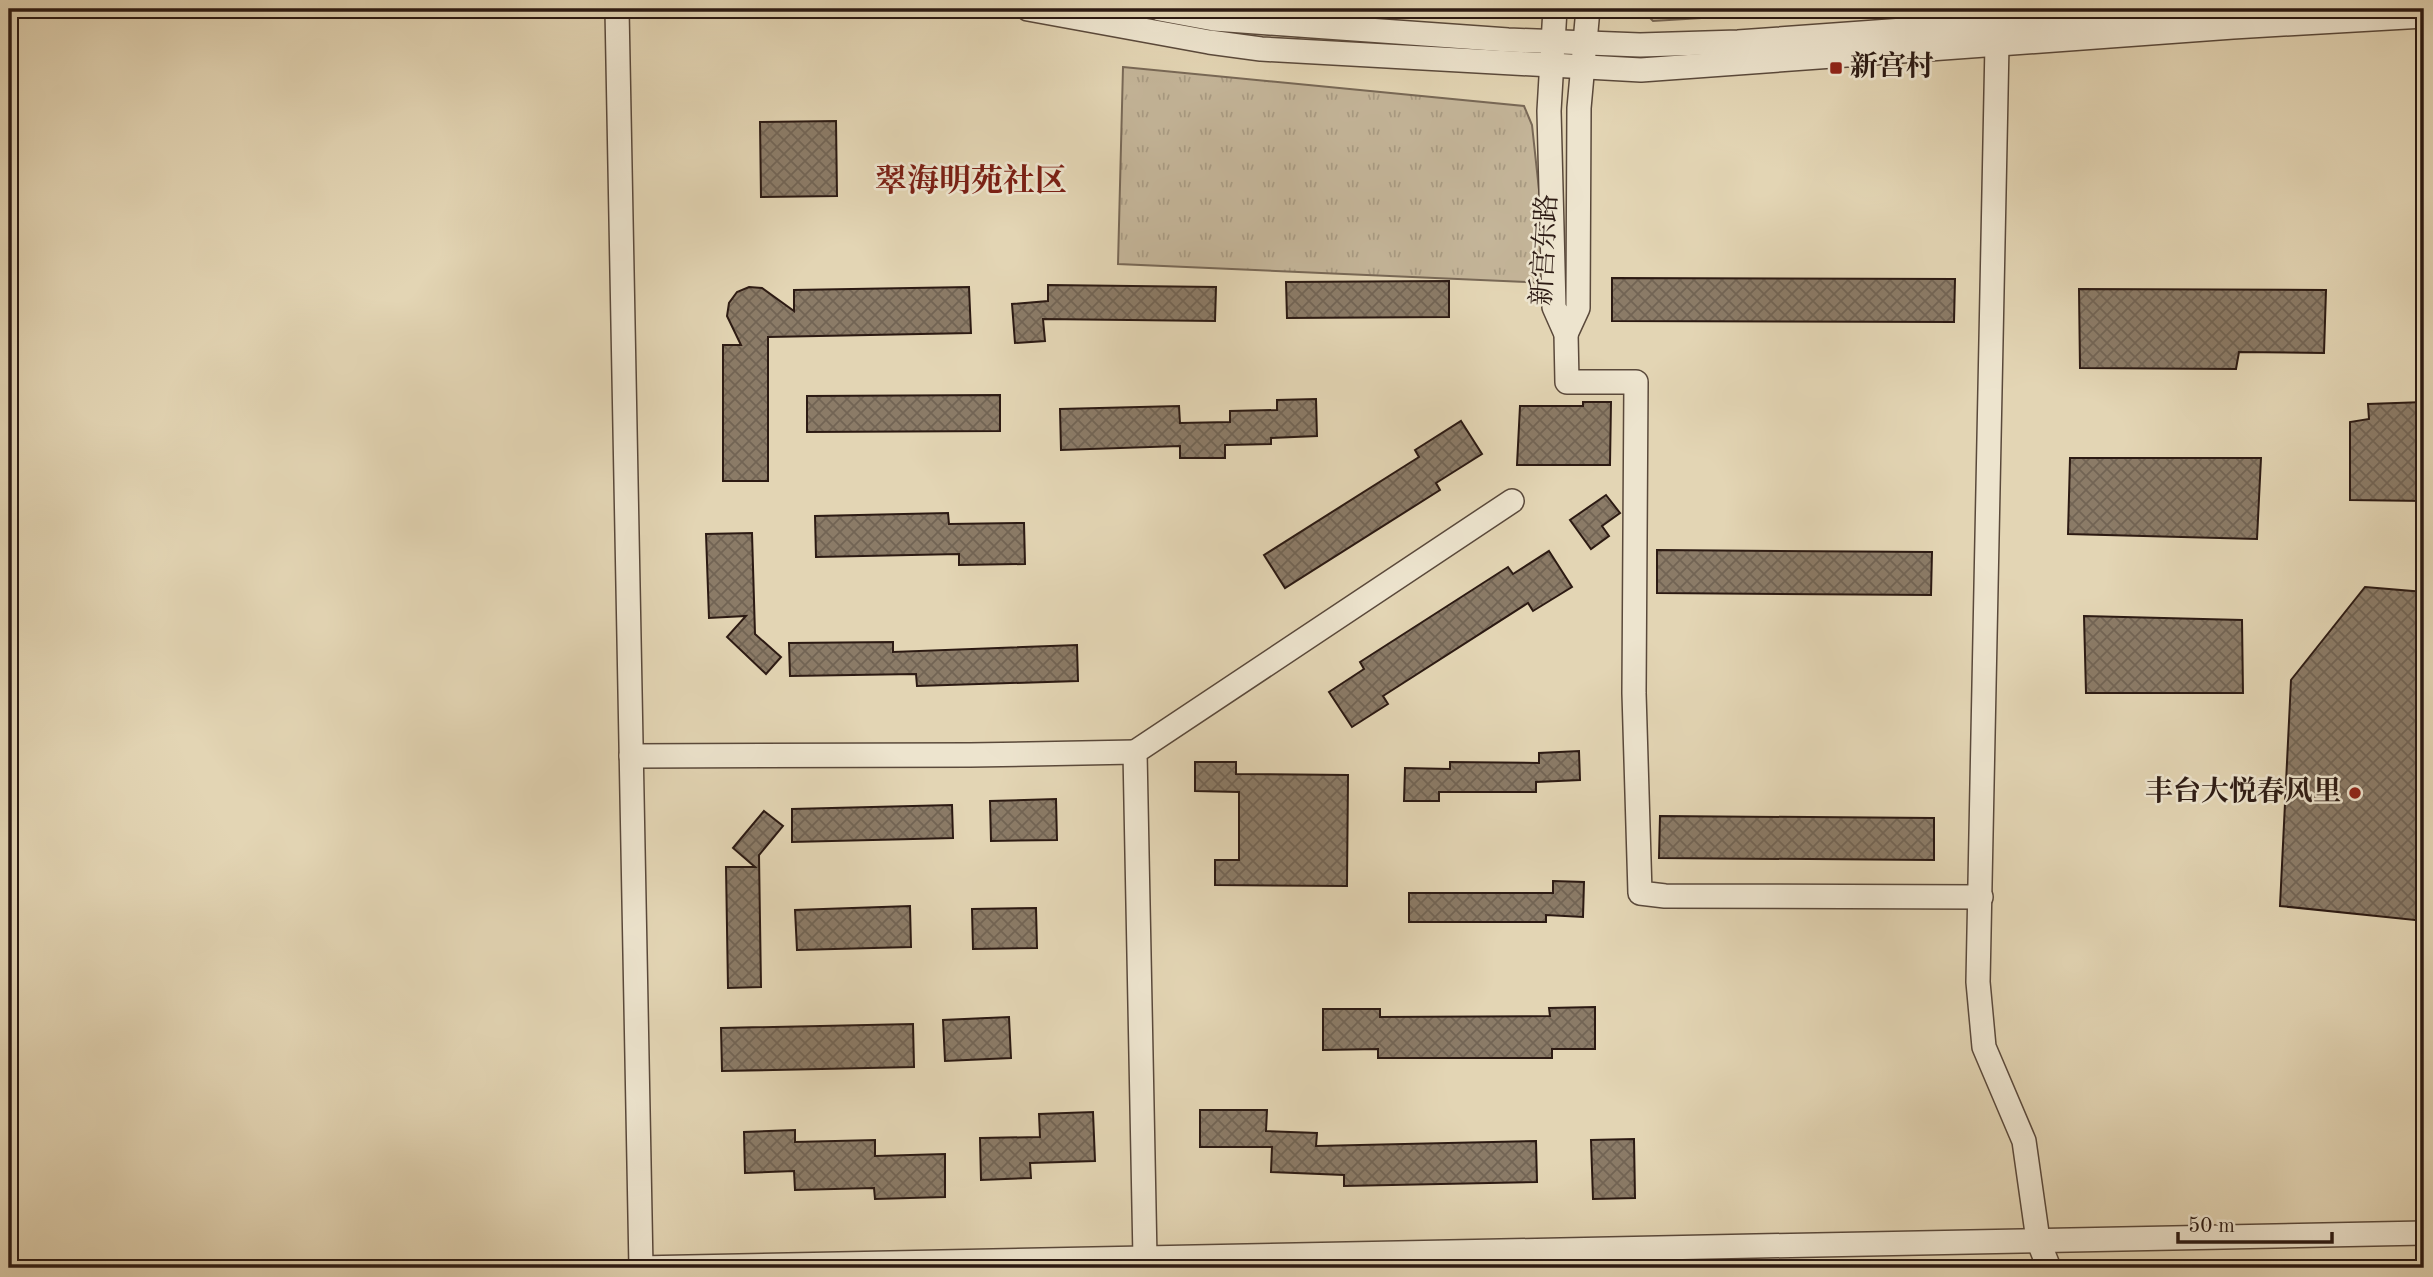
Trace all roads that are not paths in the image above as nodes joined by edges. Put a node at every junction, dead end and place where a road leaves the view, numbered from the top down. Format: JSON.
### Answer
{"nodes":[{"id":1,"x":617,"y":9,"type":"edge"},
{"id":2,"x":1028,"y":9,"type":"edge"},
{"id":3,"x":1160,"y":9,"type":"edge"},
{"id":4,"x":1555,"y":9,"type":"edge"},
{"id":5,"x":1588,"y":9,"type":"edge"},
{"id":6,"x":2191,"y":9,"type":"edge"},
{"id":7,"x":2424,"y":16,"type":"edge"},
{"id":8,"x":1584,"y":43,"type":"junction"},
{"id":9,"x":1997,"y":44,"type":"junction"},
{"id":10,"x":1552,"y":53,"type":"junction"},
{"id":11,"x":1582,"y":66,"type":"junction"},
{"id":12,"x":1566,"y":334,"type":"junction"},
{"id":13,"x":1512,"y":501,"type":"dead end"},
{"id":14,"x":1135,"y":752,"type":"junction"},
{"id":15,"x":631,"y":756,"type":"junction"},
{"id":16,"x":1981,"y":897,"type":"junction"},
{"id":17,"x":2424,"y":1233,"type":"edge"},
{"id":18,"x":2038,"y":1240,"type":"junction"},
{"id":19,"x":1145,"y":1258,"type":"junction"},
{"id":20,"x":640,"y":1268,"type":"edge"},
{"id":21,"x":2031,"y":1268,"type":"edge"},
{"id":22,"x":2049,"y":1268,"type":"edge"}],
"edges":[{"from":1,"to":15,"type":"street"},
{"from":2,"to":10,"type":"street"},
{"from":3,"to":10,"type":"street"},
{"from":4,"to":10,"type":"street","name":"新宫东路"},
{"from":5,"to":8,"type":"street","name":"新宫东路"},
{"from":6,"to":8,"type":"street"},
{"from":7,"to":9,"type":"street"},
{"from":8,"to":10,"type":"street"},
{"from":8,"to":11,"type":"street","name":"新宫东路"},
{"from":9,"to":11,"type":"street"},
{"from":9,"to":16,"type":"street"},
{"from":10,"to":11,"type":"street"},
{"from":10,"to":12,"type":"street","name":"新宫东路"},
{"from":11,"to":12,"type":"street","name":"新宫东路"},
{"from":12,"to":16,"type":"street"},
{"from":13,"to":14,"type":"street"},
{"from":14,"to":15,"type":"street"},
{"from":14,"to":19,"type":"street"},
{"from":15,"to":20,"type":"street"},
{"from":16,"to":18,"type":"street"},
{"from":17,"to":18,"type":"street"},
{"from":18,"to":19,"type":"street"},
{"from":18,"to":21,"type":"street"},
{"from":18,"to":22,"type":"street"},
{"from":19,"to":20,"type":"street"}]}
